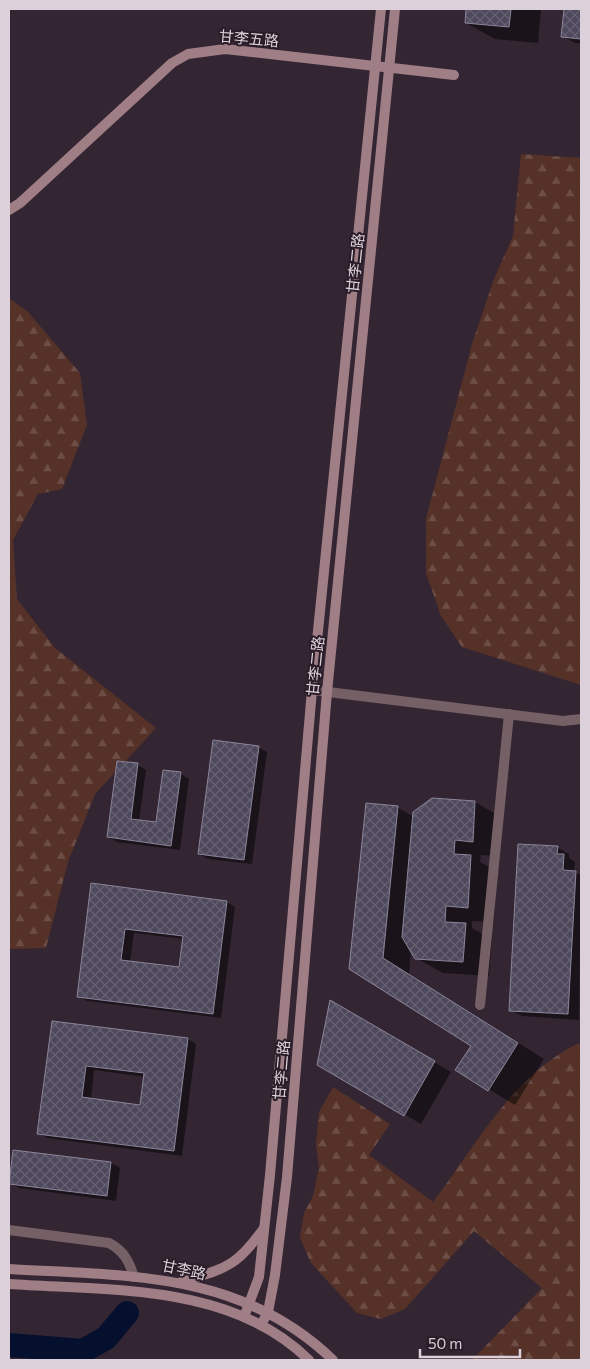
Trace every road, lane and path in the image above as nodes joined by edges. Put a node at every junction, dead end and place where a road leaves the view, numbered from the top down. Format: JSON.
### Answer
{"nodes":[{"id":1,"x":380,"y":9,"type":"edge"},
{"id":2,"x":395,"y":9,"type":"edge"},
{"id":3,"x":375,"y":66,"type":"junction"},
{"id":4,"x":390,"y":68,"type":"junction"},
{"id":5,"x":454,"y":75,"type":"dead end"},
{"id":6,"x":9,"y":210,"type":"edge"},
{"id":7,"x":312,"y":690,"type":"junction"},
{"id":8,"x":327,"y":692,"type":"junction"},
{"id":9,"x":509,"y":714,"type":"junction"},
{"id":10,"x":581,"y":719,"type":"edge"},
{"id":11,"x":480,"y":1005,"type":"dead end"},
{"id":12,"x":264,"y":1227,"type":"junction"},
{"id":13,"x":9,"y":1230,"type":"edge"},
{"id":14,"x":9,"y":1269,"type":"edge"},
{"id":15,"x":134,"y":1277,"type":"junction"},
{"id":16,"x":180,"y":1282,"type":"junction"},
{"id":17,"x":9,"y":1284,"type":"edge"},
{"id":18,"x":250,"y":1305,"type":"junction"},
{"id":19,"x":268,"y":1312,"type":"junction"},
{"id":20,"x":244,"y":1317,"type":"junction"},
{"id":21,"x":261,"y":1325,"type":"junction"},
{"id":22,"x":309,"y":1360,"type":"edge"},
{"id":23,"x":333,"y":1360,"type":"edge"}],
"edges":[{"from":1,"to":3,"type":"main road","name":"甘李二路"},
{"from":2,"to":4,"type":"main road","name":"甘李二路"},
{"from":3,"to":4,"type":"main road","name":"甘李五路"},
{"from":3,"to":6,"type":"main road","name":"甘李五路"},
{"from":3,"to":7,"type":"main road","name":"甘李二路"},
{"from":4,"to":5,"type":"main road","name":"甘李五路"},
{"from":4,"to":8,"type":"main road","name":"甘李二路"},
{"from":7,"to":8,"type":"street"},
{"from":7,"to":12,"type":"main road","name":"甘李二路"},
{"from":8,"to":9,"type":"street"},
{"from":8,"to":19,"type":"main road","name":"甘李二路"},
{"from":9,"to":10,"type":"street"},
{"from":9,"to":11,"type":"street"},
{"from":12,"to":16,"type":"main road"},
{"from":12,"to":18,"type":"main road","name":"甘李二路"},
{"from":13,"to":15,"type":"street"},
{"from":14,"to":15,"type":"main road","name":"甘李路"},
{"from":15,"to":16,"type":"main road","name":"甘李路"},
{"from":16,"to":18,"type":"main road","name":"甘李路"},
{"from":17,"to":20,"type":"main road","name":"甘李路"},
{"from":18,"to":19,"type":"main road","name":"甘李路"},
{"from":18,"to":20,"type":"main road","name":"甘李二路"},
{"from":19,"to":21,"type":"main road","name":"甘李二路"},
{"from":19,"to":23,"type":"main road","name":"甘李路"},
{"from":20,"to":21,"type":"main road","name":"甘李路"},
{"from":21,"to":22,"type":"main road","name":"甘李路"}]}
